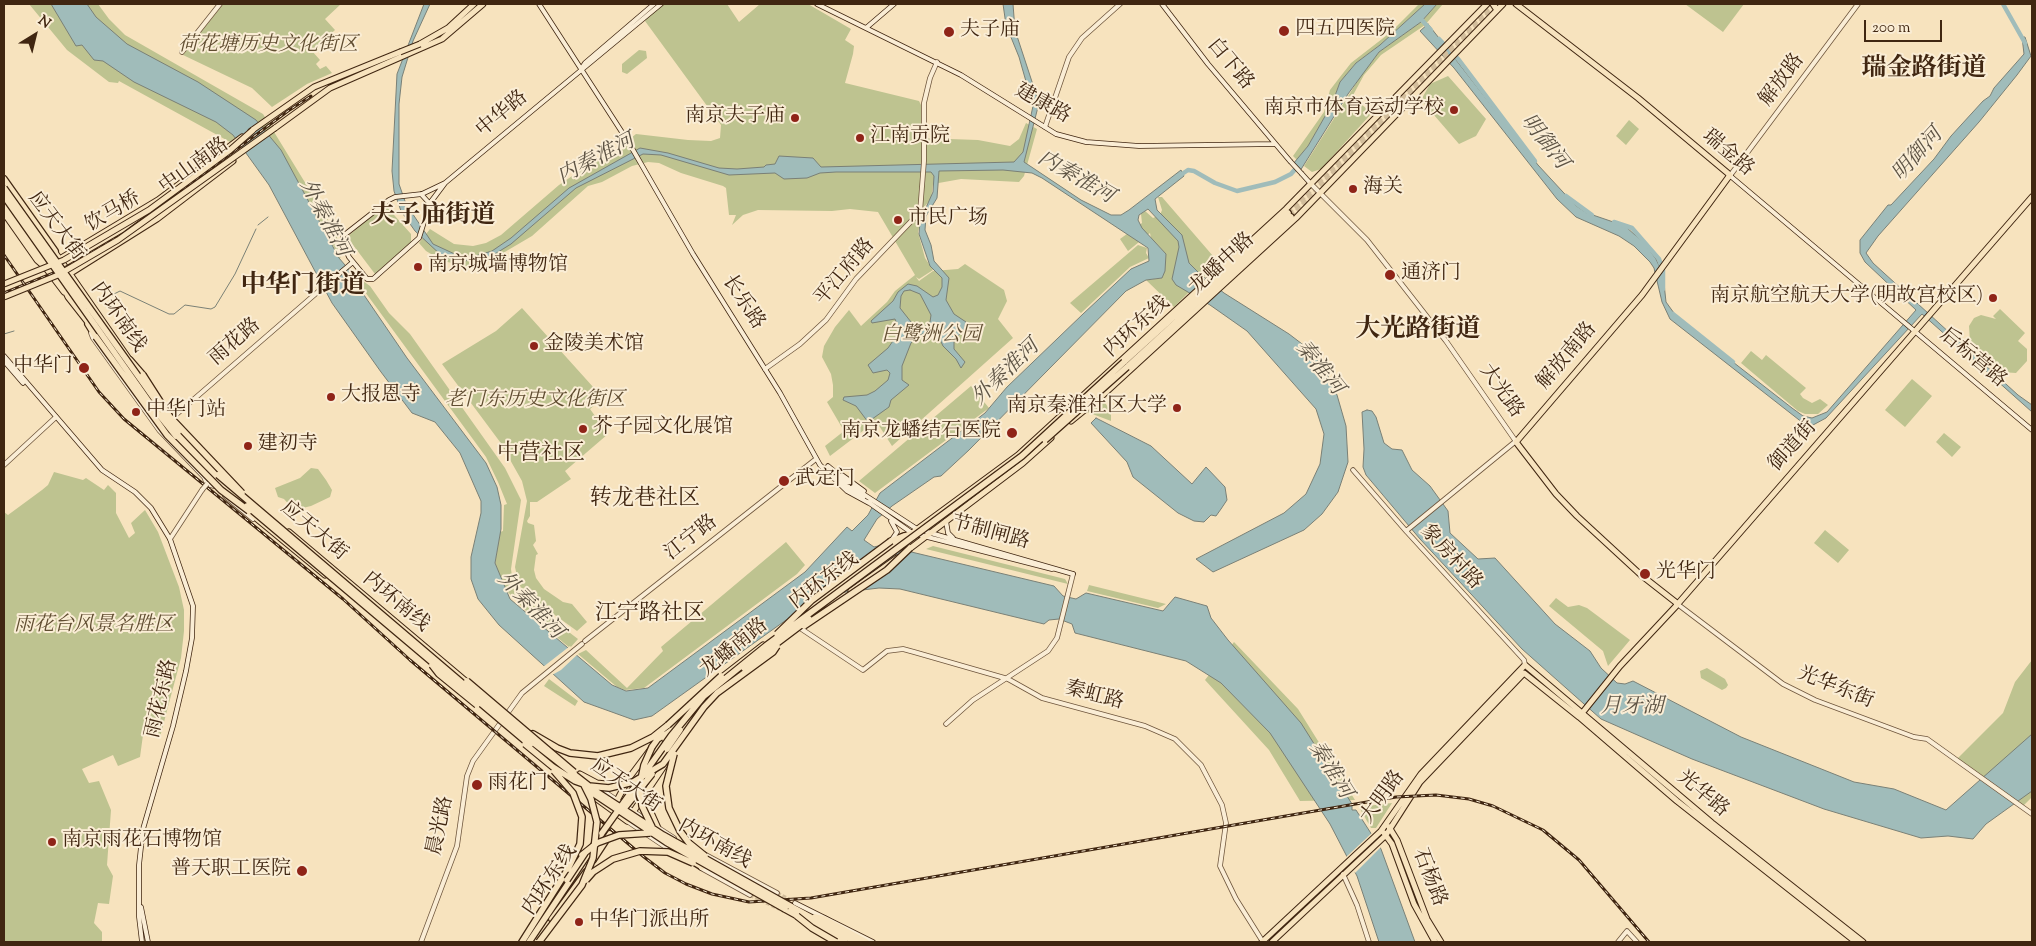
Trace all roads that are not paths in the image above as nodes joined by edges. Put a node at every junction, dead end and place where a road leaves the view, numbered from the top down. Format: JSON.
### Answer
{"nodes":[{"id":1,"x":220,"y":4,"type":"edge"},
{"id":2,"x":474,"y":4,"type":"edge"},
{"id":3,"x":483,"y":4,"type":"edge"},
{"id":4,"x":539,"y":4,"type":"edge"},
{"id":5,"x":654,"y":4,"type":"edge"},
{"id":6,"x":661,"y":4,"type":"edge"},
{"id":7,"x":817,"y":4,"type":"edge"},
{"id":8,"x":894,"y":4,"type":"edge"},
{"id":9,"x":1120,"y":4,"type":"edge"},
{"id":10,"x":1162,"y":4,"type":"edge"},
{"id":11,"x":1487,"y":4,"type":"edge"},
{"id":12,"x":1493,"y":4,"type":"edge"},
{"id":13,"x":1503,"y":4,"type":"edge"},
{"id":14,"x":1516,"y":4,"type":"edge"},
{"id":15,"x":1858,"y":4,"type":"edge"},
{"id":16,"x":1496,"y":10,"type":"junction"},
{"id":17,"x":866,"y":28,"type":"junction"},
{"id":18,"x":421,"y":46,"type":"junction"},
{"id":19,"x":182,"y":52,"type":"dead end"},
{"id":20,"x":401,"y":55,"type":"junction"},
{"id":21,"x":937,"y":62,"type":"junction"},
{"id":22,"x":581,"y":69,"type":"junction"},
{"id":23,"x":1046,"y":127,"type":"junction"},
{"id":24,"x":253,"y":130,"type":"junction"},
{"id":25,"x":1274,"y":144,"type":"junction"},
{"id":26,"x":251,"y":145,"type":"junction"},
{"id":27,"x":1343,"y":151,"type":"junction"},
{"id":28,"x":1351,"y":160,"type":"junction"},
{"id":29,"x":1290,"y":161,"type":"joint"},
{"id":30,"x":1730,"y":175,"type":"junction"},
{"id":31,"x":4,"y":179,"type":"edge"},
{"id":32,"x":4,"y":183,"type":"edge"},
{"id":33,"x":445,"y":183,"type":"junction"},
{"id":34,"x":1311,"y":184,"type":"junction"},
{"id":35,"x":4,"y":188,"type":"edge"},
{"id":36,"x":1320,"y":192,"type":"junction"},
{"id":37,"x":421,"y":194,"type":"junction"},
{"id":38,"x":4,"y":196,"type":"edge"},
{"id":39,"x":2032,"y":197,"type":"edge"},
{"id":40,"x":4,"y":201,"type":"edge"},
{"id":41,"x":430,"y":204,"type":"junction"},
{"id":42,"x":4,"y":206,"type":"edge"},
{"id":43,"x":4,"y":213,"type":"edge"},
{"id":44,"x":1290,"y":214,"type":"junction"},
{"id":45,"x":1690,"y":230,"type":"joint"},
{"id":46,"x":31,"y":242,"type":"junction"},
{"id":47,"x":55,"y":251,"type":"junction"},
{"id":48,"x":61,"y":259,"type":"junction"},
{"id":49,"x":1668,"y":260,"type":"junction"},
{"id":50,"x":351,"y":264,"type":"junction"},
{"id":51,"x":47,"y":266,"type":"junction"},
{"id":52,"x":71,"y":273,"type":"junction"},
{"id":53,"x":1216,"y":283,"type":"junction"},
{"id":54,"x":4,"y":284,"type":"edge"},
{"id":55,"x":1197,"y":291,"type":"joint"},
{"id":56,"x":1642,"y":295,"type":"junction"},
{"id":57,"x":4,"y":297,"type":"edge"},
{"id":58,"x":1199,"y":300,"type":"junction"},
{"id":59,"x":1177,"y":308,"type":"junction"},
{"id":60,"x":1187,"y":319,"type":"junction"},
{"id":61,"x":88,"y":324,"type":"junction"},
{"id":62,"x":1164,"y":330,"type":"junction"},
{"id":63,"x":1916,"y":331,"type":"junction"},
{"id":64,"x":4,"y":356,"type":"edge"},
{"id":65,"x":130,"y":360,"type":"junction"},
{"id":66,"x":4,"y":361,"type":"edge"},
{"id":67,"x":1125,"y":364,"type":"junction"},
{"id":68,"x":766,"y":369,"type":"junction"},
{"id":69,"x":56,"y":417,"type":"junction"},
{"id":70,"x":170,"y":420,"type":"junction"},
{"id":71,"x":160,"y":429,"type":"junction"},
{"id":72,"x":2032,"y":430,"type":"edge"},
{"id":73,"x":1516,"y":442,"type":"junction"},
{"id":74,"x":816,"y":459,"type":"junction"},
{"id":75,"x":4,"y":465,"type":"edge"},
{"id":76,"x":826,"y":468,"type":"junction"},
{"id":77,"x":1353,"y":470,"type":"dead end"},
{"id":78,"x":207,"y":484,"type":"junction"},
{"id":79,"x":247,"y":501,"type":"junction"},
{"id":80,"x":890,"y":515,"type":"junction"},
{"id":81,"x":262,"y":518,"type":"junction"},
{"id":82,"x":946,"y":521,"type":"junction"},
{"id":83,"x":285,"y":528,"type":"junction"},
{"id":84,"x":267,"y":529,"type":"junction"},
{"id":85,"x":917,"y":529,"type":"junction"},
{"id":86,"x":1406,"y":531,"type":"junction"},
{"id":87,"x":912,"y":533,"type":"junction"},
{"id":88,"x":904,"y":536,"type":"junction"},
{"id":89,"x":927,"y":536,"type":"junction"},
{"id":90,"x":170,"y":538,"type":"junction"},
{"id":91,"x":278,"y":538,"type":"junction"},
{"id":92,"x":955,"y":540,"type":"junction"},
{"id":93,"x":891,"y":541,"type":"junction"},
{"id":94,"x":910,"y":548,"type":"junction"},
{"id":95,"x":1056,"y":569,"type":"junction"},
{"id":96,"x":1641,"y":575,"type":"joint"},
{"id":97,"x":1678,"y":604,"type":"junction"},
{"id":98,"x":794,"y":621,"type":"junction"},
{"id":99,"x":800,"y":628,"type":"junction"},
{"id":100,"x":783,"y":639,"type":"junction"},
{"id":101,"x":767,"y":645,"type":"junction"},
{"id":102,"x":427,"y":655,"type":"junction"},
{"id":103,"x":750,"y":658,"type":"junction"},
{"id":104,"x":1525,"y":665,"type":"junction"},
{"id":105,"x":1008,"y":679,"type":"junction"},
{"id":106,"x":505,"y":715,"type":"junction"},
{"id":107,"x":1581,"y":715,"type":"junction"},
{"id":108,"x":500,"y":721,"type":"junction"},
{"id":109,"x":946,"y":724,"type":"dead end"},
{"id":110,"x":688,"y":726,"type":"junction"},
{"id":111,"x":670,"y":727,"type":"junction"},
{"id":112,"x":528,"y":731,"type":"junction"},
{"id":113,"x":676,"y":744,"type":"junction"},
{"id":114,"x":552,"y":754,"type":"joint"},
{"id":115,"x":538,"y":756,"type":"junction"},
{"id":116,"x":580,"y":774,"type":"junction"},
{"id":117,"x":629,"y":778,"type":"junction"},
{"id":118,"x":649,"y":791,"type":"junction"},
{"id":119,"x":617,"y":801,"type":"junction"},
{"id":120,"x":634,"y":812,"type":"junction"},
{"id":121,"x":615,"y":813,"type":"junction"},
{"id":122,"x":2032,"y":814,"type":"edge"},
{"id":123,"x":627,"y":821,"type":"junction"},
{"id":124,"x":609,"y":825,"type":"junction"},
{"id":125,"x":1389,"y":826,"type":"junction"},
{"id":126,"x":658,"y":828,"type":"junction"},
{"id":127,"x":1382,"y":835,"type":"junction"},
{"id":128,"x":590,"y":850,"type":"dead end"},
{"id":129,"x":595,"y":853,"type":"dead end"},
{"id":130,"x":706,"y":857,"type":"junction"},
{"id":131,"x":1349,"y":866,"type":"junction"},
{"id":132,"x":702,"y":867,"type":"junction"},
{"id":133,"x":568,"y":869,"type":"junction"},
{"id":134,"x":1343,"y":874,"type":"junction"},
{"id":135,"x":582,"y":885,"type":"junction"},
{"id":136,"x":777,"y":893,"type":"tunnel mouth"},
{"id":137,"x":750,"y":894,"type":"tunnel mouth"},
{"id":138,"x":140,"y":905,"type":"junction"},
{"id":139,"x":787,"y":907,"type":"junction"},
{"id":140,"x":546,"y":914,"type":"junction"},
{"id":141,"x":806,"y":915,"type":"junction"},
{"id":142,"x":797,"y":916,"type":"junction"},
{"id":143,"x":552,"y":919,"type":"junction"},
{"id":144,"x":547,"y":928,"type":"joint"},
{"id":145,"x":142,"y":942,"type":"edge"},
{"id":146,"x":148,"y":942,"type":"edge"},
{"id":147,"x":421,"y":942,"type":"edge"},
{"id":148,"x":526,"y":942,"type":"edge"},
{"id":149,"x":537,"y":942,"type":"edge"},
{"id":150,"x":836,"y":942,"type":"edge"},
{"id":151,"x":840,"y":942,"type":"edge"},
{"id":152,"x":845,"y":942,"type":"edge"},
{"id":153,"x":856,"y":942,"type":"edge"},
{"id":154,"x":866,"y":942,"type":"edge"},
{"id":155,"x":873,"y":942,"type":"edge"},
{"id":156,"x":1262,"y":942,"type":"edge"},
{"id":157,"x":1272,"y":942,"type":"edge"},
{"id":158,"x":1369,"y":942,"type":"edge"},
{"id":159,"x":1434,"y":942,"type":"edge"},
{"id":160,"x":1441,"y":942,"type":"edge"},
{"id":161,"x":1618,"y":942,"type":"edge"},
{"id":162,"x":1637,"y":942,"type":"edge"},
{"id":163,"x":1856,"y":942,"type":"edge"},
{"id":164,"x":1863,"y":942,"type":"edge"}],
"edges":[{"from":1,"to":19,"type":"street"},
{"from":2,"to":18,"type":"main road"},
{"from":3,"to":18,"type":"main road"},
{"from":4,"to":22,"type":"street"},
{"from":5,"to":22,"type":"street","name":"中华路"},
{"from":6,"to":22,"type":"street","name":"中华路"},
{"from":7,"to":17,"type":"street","name":"建康路"},
{"from":8,"to":17,"type":"street"},
{"from":9,"to":23,"type":"street"},
{"from":10,"to":25,"type":"street","name":"白下路"},
{"from":11,"to":27,"type":"main road","name":"龙蟠中路"},
{"from":12,"to":16,"type":"main road"},
{"from":13,"to":16,"type":"main road","name":"龙蟠中路"},
{"from":14,"to":30,"type":"street","name":"瑞金路"},
{"from":15,"to":30,"type":"street","name":"解放路"},
{"from":16,"to":28,"type":"main road","name":"龙蟠中路"},
{"from":17,"to":21,"type":"street","name":"建康路"},
{"from":18,"to":20,"type":"main road","bridge":true},
{"from":20,"to":24,"type":"main road"},
{"from":20,"to":26,"type":"main road","name":"中山南路","bridge":true},
{"from":21,"to":23,"type":"street","name":"建康路"},
{"from":21,"to":68,"type":"street","name":"平江府路"},
{"from":22,"to":33,"type":"street","name":"中华路"},
{"from":22,"to":68,"type":"street","name":"长乐路"},
{"from":23,"to":25,"type":"street","name":"建康路"},
{"from":24,"to":48,"type":"main road","bridge":true},
{"from":24,"to":54,"type":"main road","name":"饮马桥","bridge":true},
{"from":25,"to":29,"type":"street","name":"白下路"},
{"from":26,"to":52,"type":"main road","bridge":true},
{"from":26,"to":57,"type":"main road","name":"中山南路","bridge":true},
{"from":27,"to":28,"type":"main road"},
{"from":27,"to":34,"type":"main road","name":"龙蟠中路"},
{"from":28,"to":36,"type":"main road","name":"龙蟠中路"},
{"from":29,"to":34,"type":"street","name":"大光路","bridge":true},
{"from":30,"to":45,"type":"street"},
{"from":30,"to":63,"type":"street","name":"瑞金路"},
{"from":31,"to":47,"type":"highway"},
{"from":32,"to":47,"type":"main road","name":"应天大街"},
{"from":33,"to":37,"type":"street","name":"中华路"},
{"from":33,"to":41,"type":"street","name":"中华路"},
{"from":34,"to":36,"type":"street","name":"大光路"},
{"from":34,"to":44,"type":"main road","name":"龙蟠中路"},
{"from":35,"to":79,"type":"highway","name":"内环南线","bridge":true},
{"from":36,"to":44,"type":"main road","name":"龙蟠中路"},
{"from":36,"to":73,"type":"street","name":"大光路"},
{"from":37,"to":41,"type":"street"},
{"from":37,"to":50,"type":"street","name":"中华路"},
{"from":38,"to":81,"type":"highway","name":"内环南线","bridge":true},
{"from":39,"to":63,"type":"main road","name":"御道街"},
{"from":40,"to":46,"type":"main road","name":"应天大街"},
{"from":41,"to":50,"type":"street","name":"中华路"},
{"from":42,"to":46,"type":"highway"},
{"from":43,"to":51,"type":"main road","name":"应天大街"},
{"from":44,"to":53,"type":"highway"},
{"from":44,"to":53,"type":"main road","name":"龙蟠中路"},
{"from":45,"to":49,"type":"main road"},
{"from":46,"to":51,"type":"highway"},
{"from":47,"to":48,"type":"main road","name":"应天大街"},
{"from":48,"to":51,"type":"main road"},
{"from":48,"to":52,"type":"main road","name":"应天大街"},
{"from":49,"to":56,"type":"main road"},
{"from":49,"to":56,"type":"street","name":"解放南路"},
{"from":50,"to":70,"type":"street","name":"雨花路"},
{"from":51,"to":61,"type":"main road","name":"应天大街"},
{"from":52,"to":65,"type":"main road","name":"应天大街"},
{"from":53,"to":55,"type":"highway"},
{"from":53,"to":58,"type":"highway","name":"内环东线"},
{"from":55,"to":58,"type":"main road","name":"龙蟠中路"},
{"from":56,"to":73,"type":"street","name":"解放南路"},
{"from":58,"to":59,"type":"main road","name":"龙蟠中路"},
{"from":58,"to":60,"type":"main road","name":"龙蟠中路"},
{"from":58,"to":62,"type":"highway","name":"内环东线"},
{"from":59,"to":62,"type":"highway"},
{"from":59,"to":85,"type":"main road","name":"龙蟠中路"},
{"from":60,"to":62,"type":"highway"},
{"from":60,"to":82,"type":"main road","name":"龙蟠中路"},
{"from":61,"to":71,"type":"main road","name":"应天大街"},
{"from":61,"to":81,"type":"highway","bridge":true},
{"from":62,"to":67,"type":"highway","name":"内环东线"},
{"from":63,"to":72,"type":"street","name":"后标营路"},
{"from":63,"to":97,"type":"main road","name":"御道街"},
{"from":64,"to":69,"type":"street"},
{"from":65,"to":70,"type":"main road","name":"应天大街"},
{"from":65,"to":79,"type":"highway","bridge":true},
{"from":66,"to":69,"type":"street"},
{"from":67,"to":100,"type":"highway","name":"内环东线","bridge":true},
{"from":67,"to":101,"type":"highway","name":"内环东线","bridge":true},
{"from":68,"to":74,"type":"street","name":"长乐路"},
{"from":69,"to":75,"type":"street"},
{"from":69,"to":90,"type":"street","name":"雨花东路"},
{"from":70,"to":71,"type":"street","name":"雨花路"},
{"from":70,"to":83,"type":"main road","name":"应天大街"},
{"from":71,"to":78,"type":"street"},
{"from":71,"to":84,"type":"main road","name":"应天大街"},
{"from":73,"to":86,"type":"street","name":"解放南路"},
{"from":73,"to":96,"type":"street","name":"大光路"},
{"from":74,"to":76,"type":"street","name":"长乐路"},
{"from":74,"to":106,"type":"street","name":"江宁路"},
{"from":76,"to":80,"type":"street","name":"长乐路"},
{"from":76,"to":80,"type":"street","name":"长乐路"},
{"from":77,"to":86,"type":"street","name":"象房村路"},
{"from":78,"to":84,"type":"street","name":"应天大街"},
{"from":78,"to":90,"type":"street","bridge":true},
{"from":79,"to":102,"type":"highway","name":"内环南线","bridge":true},
{"from":80,"to":85,"type":"street","name":"长乐路"},
{"from":80,"to":87,"type":"street","name":"长乐路"},
{"from":80,"to":93,"type":"street"},
{"from":81,"to":102,"type":"highway","name":"内环南线","bridge":true},
{"from":82,"to":89,"type":"main road","name":"龙蟠中路"},
{"from":82,"to":92,"type":"street"},
{"from":83,"to":91,"type":"main road"},
{"from":83,"to":106,"type":"main road","name":"应天大街"},
{"from":84,"to":91,"type":"main road","name":"应天大街"},
{"from":85,"to":87,"type":"main road","name":"龙蟠中路"},
{"from":85,"to":89,"type":"street","name":"节制闸路"},
{"from":86,"to":104,"type":"street","name":"象房村路"},
{"from":87,"to":88,"type":"main road","name":"龙蟠中路"},
{"from":87,"to":89,"type":"street","name":"长乐路"},
{"from":88,"to":93,"type":"highway"},
{"from":88,"to":98,"type":"main road","name":"龙蟠南路","bridge":true},
{"from":89,"to":92,"type":"street","name":"节制闸路"},
{"from":89,"to":94,"type":"main road","name":"龙蟠中路"},
{"from":89,"to":95,"type":"street","name":"节制闸路"},
{"from":90,"to":138,"type":"street","name":"雨花东路"},
{"from":91,"to":108,"type":"main road","name":"应天大街"},
{"from":92,"to":95,"type":"street","name":"节制闸路"},
{"from":93,"to":101,"type":"highway","bridge":true},
{"from":94,"to":99,"type":"main road","name":"龙蟠南路","bridge":true},
{"from":94,"to":100,"type":"highway","bridge":true},
{"from":95,"to":105,"type":"street","name":"节制闸路"},
{"from":96,"to":97,"type":"main road"},
{"from":97,"to":107,"type":"main road","name":"御道街"},
{"from":97,"to":122,"type":"street","name":"光华东街"},
{"from":98,"to":99,"type":"main road"},
{"from":98,"to":111,"type":"main road","name":"龙蟠南路"},
{"from":99,"to":105,"type":"street","name":"秦虹路"},
{"from":99,"to":110,"type":"main road","name":"龙蟠南路"},
{"from":100,"to":113,"type":"highway","bridge":true},
{"from":100,"to":121,"type":"highway","name":"内环东线","bridge":true},
{"from":101,"to":103,"type":"highway","name":"内环东线","bridge":true},
{"from":102,"to":112,"type":"highway","bridge":true},
{"from":102,"to":115,"type":"highway","bridge":true},
{"from":102,"to":139,"type":"highway","name":"内环南线","bridge":true},
{"from":103,"to":111,"type":"highway","bridge":true},
{"from":103,"to":121,"type":"highway","name":"内环东线","bridge":true},
{"from":104,"to":107,"type":"main road","name":"光华路"},
{"from":104,"to":125,"type":"main road","name":"大明路"},
{"from":105,"to":109,"type":"street"},
{"from":105,"to":156,"type":"street","name":"秦虹路"},
{"from":106,"to":108,"type":"street","name":"晨光路"},
{"from":106,"to":114,"type":"main road","name":"应天大街"},
{"from":107,"to":125,"type":"main road","name":"大明路"},
{"from":107,"to":163,"type":"main road","name":"光华路"},
{"from":107,"to":164,"type":"main road","name":"光华路"},
{"from":108,"to":121,"type":"main road","name":"应天大街"},
{"from":108,"to":147,"type":"street","name":"晨光路"},
{"from":110,"to":113,"type":"highway"},
{"from":110,"to":118,"type":"main road","name":"龙蟠南路"},
{"from":111,"to":112,"type":"highway","bridge":true},
{"from":111,"to":117,"type":"main road","name":"龙蟠南路"},
{"from":111,"to":121,"type":"highway","bridge":true},
{"from":111,"to":132,"type":"highway","bridge":true},
{"from":112,"to":135,"type":"highway","bridge":true},
{"from":113,"to":115,"type":"highway","bridge":true},
{"from":113,"to":121,"type":"highway","bridge":true},
{"from":113,"to":130,"type":"highway","bridge":true},
{"from":114,"to":116,"type":"street","name":"应天大街"},
{"from":115,"to":133,"type":"highway","bridge":true},
{"from":116,"to":117,"type":"main road"},
{"from":116,"to":119,"type":"street","name":"应天大街"},
{"from":117,"to":118,"type":"main road"},
{"from":117,"to":119,"type":"main road","name":"龙蟠南路"},
{"from":118,"to":120,"type":"main road","name":"龙蟠南路"},
{"from":118,"to":126,"type":"main road"},
{"from":119,"to":120,"type":"street","name":"应天大街"},
{"from":119,"to":121,"type":"main road","name":"龙蟠南路"},
{"from":120,"to":123,"type":"main road","name":"龙蟠南路"},
{"from":120,"to":126,"type":"street","name":"应天大街"},
{"from":121,"to":123,"type":"main road","name":"应天大街"},
{"from":121,"to":124,"type":"highway","name":"内环东线","bridge":true},
{"from":123,"to":137,"type":"street","name":"应天大街"},
{"from":124,"to":140,"type":"highway","bridge":true},
{"from":124,"to":143,"type":"highway","bridge":true},
{"from":124,"to":148,"type":"highway","name":"内环东线","bridge":true},
{"from":124,"to":149,"type":"highway","name":"内环东线","bridge":true},
{"from":125,"to":127,"type":"main road","name":"大明路"},
{"from":125,"to":160,"type":"main road","name":"石杨路"},
{"from":126,"to":136,"type":"street","name":"应天大街"},
{"from":127,"to":131,"type":"main road","name":"大明路"},
{"from":127,"to":159,"type":"main road","name":"石杨路"},
{"from":128,"to":140,"type":"street"},
{"from":129,"to":143,"type":"street"},
{"from":130,"to":133,"type":"highway","bridge":true},
{"from":130,"to":139,"type":"highway","bridge":true},
{"from":131,"to":134,"type":"main road"},
{"from":131,"to":156,"type":"main road","name":"大明路"},
{"from":132,"to":135,"type":"highway","bridge":true},
{"from":132,"to":139,"type":"highway","bridge":true},
{"from":133,"to":148,"type":"highway"},
{"from":134,"to":157,"type":"main road"},
{"from":134,"to":158,"type":"street"},
{"from":135,"to":149,"type":"highway","bridge":true},
{"from":138,"to":145,"type":"street","name":"雨花东路"},
{"from":138,"to":146,"type":"street","name":"雨花东路"},
{"from":139,"to":141,"type":"highway","name":"内环南线"},
{"from":139,"to":142,"type":"highway","name":"内环南线","bridge":true},
{"from":139,"to":151,"type":"street"},
{"from":139,"to":155,"type":"street"},
{"from":140,"to":148,"type":"street"},
{"from":141,"to":153,"type":"highway","name":"内环南线"},
{"from":141,"to":154,"type":"highway"},
{"from":142,"to":150,"type":"highway","bridge":true},
{"from":142,"to":152,"type":"highway","name":"内环南线","bridge":true},
{"from":143,"to":144,"type":"street"},
{"from":144,"to":149,"type":"highway"},
{"from":161,"to":162,"type":"street"}]}
